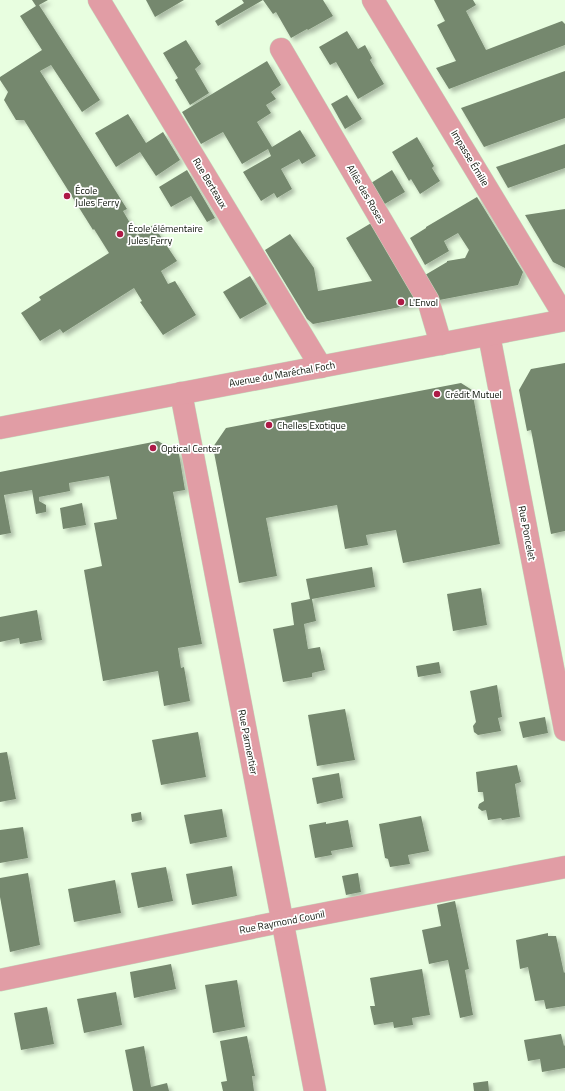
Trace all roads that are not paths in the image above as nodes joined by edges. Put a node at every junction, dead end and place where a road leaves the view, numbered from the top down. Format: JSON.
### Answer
{"nodes":[{"id":1,"x":98,"y":0,"type":"edge"},
{"id":2,"x":373,"y":0,"type":"edge"},
{"id":3,"x":281,"y":49,"type":"dead end"},
{"id":4,"x":565,"y":317,"type":"edge"},
{"id":5,"x":565,"y":320,"type":"edge"},
{"id":6,"x":489,"y":335,"type":"junction"},
{"id":7,"x":441,"y":344,"type":"junction"},
{"id":8,"x":321,"y":367,"type":"junction"},
{"id":9,"x":181,"y":393,"type":"junction"},
{"id":10,"x":0,"y":428,"type":"edge"},
{"id":11,"x":565,"y":730,"type":"edge"},
{"id":12,"x":565,"y":867,"type":"edge"},
{"id":13,"x":282,"y":922,"type":"junction"},
{"id":14,"x":0,"y":980,"type":"edge"},
{"id":15,"x":315,"y":1091,"type":"edge"}],
"edges":[{"from":1,"to":8,"type":"street","name":"Rue Berteaux"},
{"from":2,"to":4,"type":"street","name":"Impasse Émilie"},
{"from":3,"to":7,"type":"street","name":"Allée des Roses"},
{"from":5,"to":6,"type":"street","name":"Avenue du Maréchal Foch"},
{"from":6,"to":7,"type":"street","name":"Avenue du Maréchal Foch"},
{"from":6,"to":11,"type":"street","name":"Rue Poncelet"},
{"from":7,"to":8,"type":"street","name":"Avenue du Maréchal Foch"},
{"from":8,"to":9,"type":"street","name":"Avenue du Maréchal Foch"},
{"from":9,"to":10,"type":"street","name":"Avenue du Maréchal Foch"},
{"from":9,"to":13,"type":"street","name":"Rue Parmentier"},
{"from":12,"to":13,"type":"street","name":"Rue Raymond Counil"},
{"from":13,"to":14,"type":"street","name":"Rue Raymond Counil"},
{"from":13,"to":15,"type":"street","name":"Rue Parmentier"}]}
